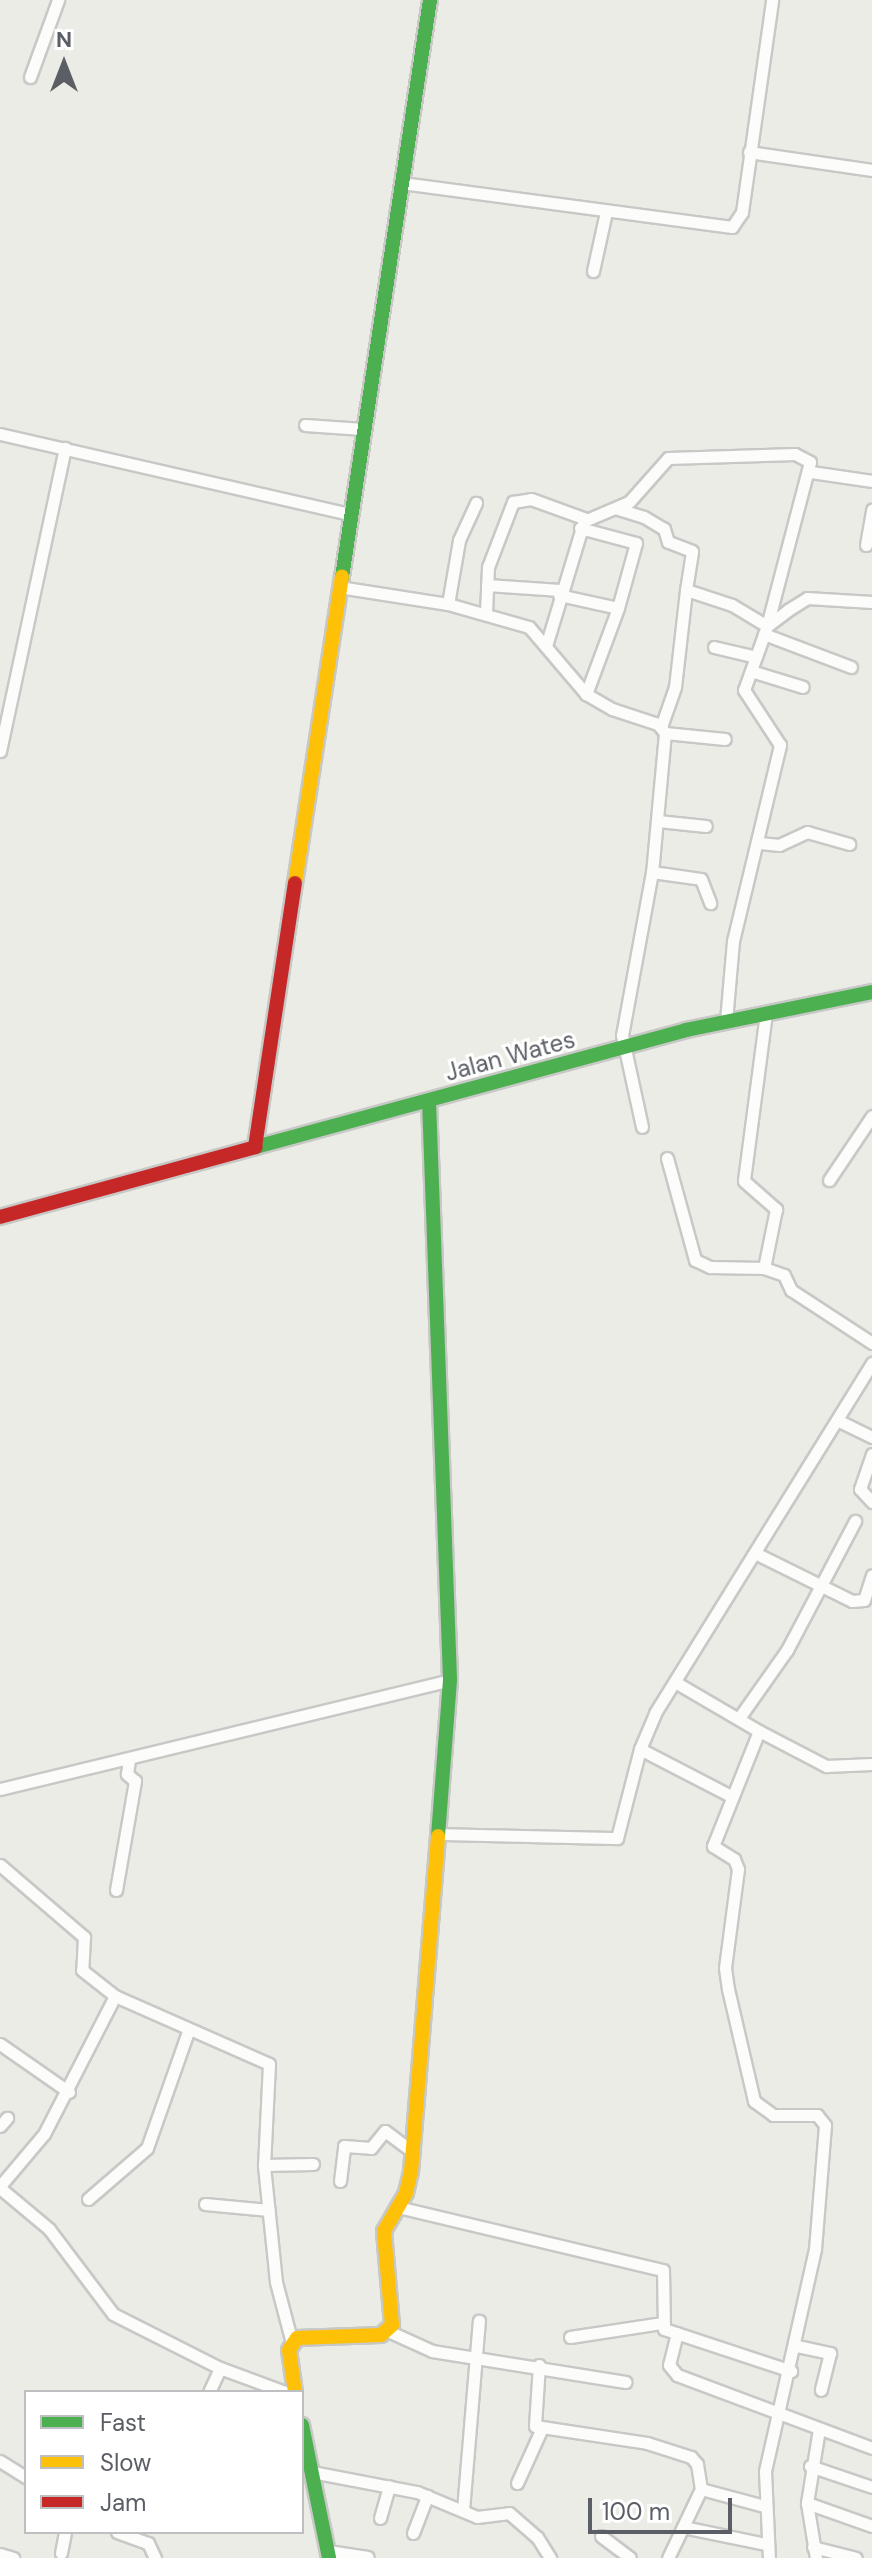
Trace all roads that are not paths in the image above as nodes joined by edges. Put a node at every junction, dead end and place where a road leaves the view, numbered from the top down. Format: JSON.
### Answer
{"nodes":[{"id":1,"x":58,"y":0,"type":"edge"},
{"id":2,"x":430,"y":0,"type":"edge"},
{"id":3,"x":772,"y":0,"type":"edge"},
{"id":4,"x":30,"y":77,"type":"dead end"},
{"id":5,"x":749,"y":152,"type":"junction"},
{"id":6,"x":872,"y":170,"type":"edge"},
{"id":7,"x":402,"y":183,"type":"junction"},
{"id":8,"x":606,"y":212,"type":"junction"},
{"id":9,"x":593,"y":271,"type":"dead end"},
{"id":10,"x":305,"y":425,"type":"dead end"},
{"id":11,"x":363,"y":429,"type":"junction"},
{"id":12,"x":0,"y":434,"type":"edge"},
{"id":13,"x":65,"y":448,"type":"junction"},
{"id":14,"x":811,"y":472,"type":"junction"},
{"id":15,"x":872,"y":481,"type":"edge"},
{"id":16,"x":476,"y":503,"type":"dead end"},
{"id":17,"x":618,"y":509,"type":"junction"},
{"id":18,"x":872,"y":510,"type":"edge"},
{"id":19,"x":350,"y":514,"type":"junction"},
{"id":20,"x":583,"y":524,"type":"junction"},
{"id":21,"x":866,"y":545,"type":"dead end"},
{"id":22,"x":487,"y":585,"type":"junction"},
{"id":23,"x":339,"y":587,"type":"junction"},
{"id":24,"x":686,"y":590,"type":"junction"},
{"id":25,"x":560,"y":592,"type":"junction"},
{"id":26,"x":872,"y":602,"type":"edge"},
{"id":27,"x":448,"y":604,"type":"junction"},
{"id":28,"x":618,"y":608,"type":"junction"},
{"id":29,"x":486,"y":613,"type":"junction"},
{"id":30,"x":766,"y":630,"type":"junction"},
{"id":31,"x":546,"y":646,"type":"junction"},
{"id":32,"x":714,"y":647,"type":"dead end"},
{"id":33,"x":756,"y":657,"type":"junction"},
{"id":34,"x":851,"y":667,"type":"dead end"},
{"id":35,"x":751,"y":671,"type":"junction"},
{"id":36,"x":803,"y":687,"type":"dead end"},
{"id":37,"x":586,"y":694,"type":"junction"},
{"id":38,"x":663,"y":730,"type":"junction"},
{"id":39,"x":725,"y":739,"type":"dead end"},
{"id":40,"x":0,"y":751,"type":"edge"},
{"id":41,"x":658,"y":821,"type":"junction"},
{"id":42,"x":706,"y":826,"type":"dead end"},
{"id":43,"x":760,"y":843,"type":"junction"},
{"id":44,"x":849,"y":844,"type":"dead end"},
{"id":45,"x":652,"y":872,"type":"junction"},
{"id":46,"x":710,"y":903,"type":"dead end"},
{"id":47,"x":872,"y":992,"type":"edge"},
{"id":48,"x":766,"y":1013,"type":"junction"},
{"id":49,"x":726,"y":1021,"type":"junction"},
{"id":50,"x":622,"y":1048,"type":"junction"},
{"id":51,"x":429,"y":1101,"type":"junction"},
{"id":52,"x":872,"y":1116,"type":"edge"},
{"id":53,"x":642,"y":1127,"type":"dead end"},
{"id":54,"x":255,"y":1147,"type":"junction"},
{"id":55,"x":667,"y":1158,"type":"dead end"},
{"id":56,"x":829,"y":1180,"type":"dead end"},
{"id":57,"x":0,"y":1217,"type":"edge"},
{"id":58,"x":764,"y":1268,"type":"junction"},
{"id":59,"x":872,"y":1343,"type":"edge"},
{"id":60,"x":872,"y":1363,"type":"edge"},
{"id":61,"x":837,"y":1420,"type":"junction"},
{"id":62,"x":872,"y":1437,"type":"edge"},
{"id":63,"x":872,"y":1454,"type":"edge"},
{"id":64,"x":872,"y":1502,"type":"edge"},
{"id":65,"x":855,"y":1521,"type":"dead end"},
{"id":66,"x":757,"y":1554,"type":"junction"},
{"id":67,"x":872,"y":1575,"type":"edge"},
{"id":68,"x":823,"y":1589,"type":"junction"},
{"id":69,"x":450,"y":1680,"type":"junction"},
{"id":70,"x":675,"y":1682,"type":"junction"},
{"id":71,"x":739,"y":1718,"type":"junction"},
{"id":72,"x":759,"y":1731,"type":"junction"},
{"id":73,"x":640,"y":1749,"type":"junction"},
{"id":74,"x":129,"y":1759,"type":"junction"},
{"id":75,"x":871,"y":1763,"type":"edge"},
{"id":76,"x":0,"y":1789,"type":"edge"},
{"id":77,"x":731,"y":1796,"type":"junction"},
{"id":78,"x":439,"y":1834,"type":"junction"},
{"id":79,"x":0,"y":1865,"type":"edge"},
{"id":80,"x":116,"y":1890,"type":"dead end"},
{"id":81,"x":115,"y":1996,"type":"junction"},
{"id":82,"x":189,"y":2029,"type":"junction"},
{"id":83,"x":0,"y":2044,"type":"edge"},
{"id":84,"x":69,"y":2092,"type":"junction"},
{"id":85,"x":413,"y":2148,"type":"junction"},
{"id":86,"x":313,"y":2164,"type":"dead end"},
{"id":87,"x":264,"y":2165,"type":"junction"},
{"id":88,"x":340,"y":2181,"type":"dead end"},
{"id":89,"x":0,"y":2187,"type":"edge"},
{"id":90,"x":88,"y":2199,"type":"dead end"},
{"id":91,"x":205,"y":2204,"type":"dead end"},
{"id":92,"x":398,"y":2207,"type":"junction"},
{"id":93,"x":269,"y":2210,"type":"junction"},
{"id":94,"x":479,"y":2321,"type":"dead end"},
{"id":95,"x":661,"y":2323,"type":"junction"},
{"id":96,"x":388,"y":2331,"type":"junction"},
{"id":97,"x":677,"y":2333,"type":"junction"},
{"id":98,"x":570,"y":2337,"type":"dead end"},
{"id":99,"x":292,"y":2343,"type":"junction"},
{"id":100,"x":797,"y":2346,"type":"junction"},
{"id":101,"x":475,"y":2356,"type":"junction"},
{"id":102,"x":539,"y":2365,"type":"junction"},
{"id":103,"x":220,"y":2368,"type":"junction"},
{"id":104,"x":791,"y":2371,"type":"junction"},
{"id":105,"x":626,"y":2382,"type":"dead end"},
{"id":106,"x":210,"y":2390,"type":"edge"},
{"id":107,"x":285,"y":2390,"type":"edge"},
{"id":108,"x":291,"y":2390,"type":"edge"},
{"id":109,"x":821,"y":2390,"type":"dead end"},
{"id":110,"x":781,"y":2413,"type":"junction"},
{"id":111,"x":819,"y":2429,"type":"junction"},
{"id":112,"x":541,"y":2430,"type":"junction"},
{"id":113,"x":304,"y":2434,"type":"edge"},
{"id":114,"x":872,"y":2448,"type":"edge"},
{"id":115,"x":0,"y":2461,"type":"edge"},
{"id":116,"x":810,"y":2466,"type":"junction"},
{"id":117,"x":312,"y":2472,"type":"junction"},
{"id":118,"x":24,"y":2476,"type":"edge"},
{"id":119,"x":517,"y":2483,"type":"dead end"},
{"id":120,"x":389,"y":2486,"type":"junction"},
{"id":121,"x":872,"y":2487,"type":"edge"},
{"id":122,"x":701,"y":2489,"type":"junction"},
{"id":123,"x":427,"y":2496,"type":"junction"},
{"id":124,"x":807,"y":2503,"type":"junction"},
{"id":125,"x":764,"y":2506,"type":"junction"},
{"id":126,"x":463,"y":2510,"type":"junction"},
{"id":127,"x":380,"y":2518,"type":"dead end"},
{"id":128,"x":872,"y":2526,"type":"edge"},
{"id":129,"x":683,"y":2527,"type":"junction"},
{"id":130,"x":413,"y":2533,"type":"dead end"},
{"id":131,"x":65,"y":2534,"type":"edge"},
{"id":132,"x":123,"y":2534,"type":"edge"},
{"id":133,"x":601,"y":2536,"type":"dead end"},
{"id":134,"x":766,"y":2544,"type":"junction"},
{"id":135,"x":814,"y":2552,"type":"edge"},
{"id":136,"x":61,"y":2553,"type":"dead end"},
{"id":137,"x":0,"y":2554,"type":"edge"},
{"id":138,"x":329,"y":2554,"type":"edge"},
{"id":139,"x":368,"y":2557,"type":"edge"},
{"id":140,"x":13,"y":2558,"type":"edge"},
{"id":141,"x":155,"y":2558,"type":"edge"},
{"id":142,"x":550,"y":2558,"type":"edge"},
{"id":143,"x":630,"y":2558,"type":"edge"},
{"id":144,"x":668,"y":2558,"type":"edge"},
{"id":145,"x":769,"y":2558,"type":"edge"},
{"id":146,"x":856,"y":2558,"type":"edge"}],
"edges":[{"from":1,"to":4,"type":"street"},
{"from":2,"to":7,"type":"main road"},
{"from":3,"to":5,"type":"street"},
{"from":5,"to":6,"type":"street"},
{"from":5,"to":8,"type":"street"},
{"from":7,"to":8,"type":"street"},
{"from":7,"to":11,"type":"main road"},
{"from":8,"to":9,"type":"street"},
{"from":10,"to":11,"type":"street"},
{"from":11,"to":19,"type":"main road"},
{"from":12,"to":13,"type":"street"},
{"from":13,"to":19,"type":"street"},
{"from":13,"to":40,"type":"street"},
{"from":14,"to":15,"type":"street"},
{"from":14,"to":17,"type":"street"},
{"from":14,"to":30,"type":"street"},
{"from":16,"to":27,"type":"street"},
{"from":17,"to":20,"type":"street"},
{"from":17,"to":24,"type":"street"},
{"from":18,"to":21,"type":"street"},
{"from":19,"to":23,"type":"main road"},
{"from":20,"to":22,"type":"street"},
{"from":20,"to":25,"type":"street"},
{"from":20,"to":28,"type":"street"},
{"from":22,"to":25,"type":"street"},
{"from":22,"to":29,"type":"street"},
{"from":23,"to":27,"type":"street"},
{"from":23,"to":54,"type":"main road"},
{"from":24,"to":30,"type":"street"},
{"from":24,"to":38,"type":"street"},
{"from":25,"to":28,"type":"street"},
{"from":25,"to":31,"type":"street"},
{"from":26,"to":30,"type":"street"},
{"from":27,"to":29,"type":"street"},
{"from":28,"to":37,"type":"street"},
{"from":29,"to":31,"type":"street"},
{"from":30,"to":33,"type":"street"},
{"from":30,"to":34,"type":"street"},
{"from":31,"to":37,"type":"street"},
{"from":32,"to":33,"type":"street"},
{"from":33,"to":35,"type":"street"},
{"from":35,"to":36,"type":"street"},
{"from":35,"to":43,"type":"street"},
{"from":37,"to":38,"type":"street"},
{"from":38,"to":39,"type":"street"},
{"from":38,"to":41,"type":"street"},
{"from":41,"to":42,"type":"street"},
{"from":41,"to":45,"type":"street"},
{"from":43,"to":44,"type":"street"},
{"from":43,"to":49,"type":"street"},
{"from":45,"to":46,"type":"street"},
{"from":45,"to":50,"type":"street"},
{"from":47,"to":48,"type":"main road","name":"Jalan Wates"},
{"from":48,"to":49,"type":"main road","name":"Jalan Wates"},
{"from":48,"to":58,"type":"street"},
{"from":49,"to":50,"type":"main road","name":"Jalan Wates"},
{"from":50,"to":51,"type":"main road","name":"Jalan Wates"},
{"from":50,"to":53,"type":"street"},
{"from":51,"to":54,"type":"main road","name":"Jalan Wates"},
{"from":51,"to":69,"type":"main road"},
{"from":52,"to":56,"type":"street"},
{"from":54,"to":57,"type":"main road","name":"Jalan Wates"},
{"from":55,"to":58,"type":"street"},
{"from":58,"to":59,"type":"street"},
{"from":60,"to":61,"type":"street"},
{"from":61,"to":62,"type":"street"},
{"from":61,"to":66,"type":"street"},
{"from":63,"to":64,"type":"street"},
{"from":65,"to":68,"type":"street"},
{"from":66,"to":68,"type":"street"},
{"from":66,"to":70,"type":"street"},
{"from":67,"to":68,"type":"street"},
{"from":68,"to":71,"type":"street"},
{"from":69,"to":74,"type":"street"},
{"from":69,"to":78,"type":"main road"},
{"from":70,"to":71,"type":"street"},
{"from":70,"to":73,"type":"street"},
{"from":71,"to":72,"type":"street"},
{"from":72,"to":75,"type":"street"},
{"from":72,"to":77,"type":"street"},
{"from":73,"to":77,"type":"street"},
{"from":73,"to":78,"type":"street"},
{"from":74,"to":76,"type":"street"},
{"from":74,"to":80,"type":"street"},
{"from":77,"to":100,"type":"street"},
{"from":78,"to":85,"type":"main road"},
{"from":79,"to":81,"type":"street"},
{"from":81,"to":82,"type":"street"},
{"from":81,"to":84,"type":"street"},
{"from":82,"to":87,"type":"street"},
{"from":82,"to":90,"type":"street"},
{"from":83,"to":84,"type":"street"},
{"from":84,"to":89,"type":"street"},
{"from":85,"to":88,"type":"street"},
{"from":85,"to":92,"type":"main road"},
{"from":86,"to":87,"type":"street"},
{"from":87,"to":93,"type":"street"},
{"from":89,"to":103,"type":"street"},
{"from":91,"to":93,"type":"street"},
{"from":92,"to":95,"type":"street"},
{"from":92,"to":96,"type":"main road"},
{"from":93,"to":99,"type":"street"},
{"from":94,"to":101,"type":"street"},
{"from":95,"to":97,"type":"street"},
{"from":95,"to":98,"type":"street"},
{"from":96,"to":99,"type":"main road"},
{"from":96,"to":101,"type":"street"},
{"from":97,"to":104,"type":"street"},
{"from":97,"to":110,"type":"street"},
{"from":99,"to":108,"type":"main road"},
{"from":100,"to":104,"type":"street"},
{"from":100,"to":109,"type":"street"},
{"from":101,"to":102,"type":"street"},
{"from":101,"to":126,"type":"street"},
{"from":102,"to":105,"type":"street"},
{"from":102,"to":112,"type":"street"},
{"from":103,"to":106,"type":"street"},
{"from":103,"to":107,"type":"street"},
{"from":104,"to":110,"type":"street"},
{"from":110,"to":111,"type":"street"},
{"from":110,"to":125,"type":"street"},
{"from":111,"to":114,"type":"street"},
{"from":111,"to":116,"type":"street"},
{"from":112,"to":119,"type":"street"},
{"from":112,"to":122,"type":"street"},
{"from":113,"to":117,"type":"main road"},
{"from":115,"to":118,"type":"street"},
{"from":116,"to":121,"type":"street"},
{"from":116,"to":124,"type":"street"},
{"from":117,"to":120,"type":"street"},
{"from":117,"to":138,"type":"main road"},
{"from":120,"to":123,"type":"street"},
{"from":120,"to":127,"type":"street"},
{"from":122,"to":125,"type":"street"},
{"from":122,"to":129,"type":"street"},
{"from":123,"to":126,"type":"street"},
{"from":123,"to":130,"type":"street"},
{"from":124,"to":128,"type":"street"},
{"from":124,"to":135,"type":"street"},
{"from":125,"to":134,"type":"street"},
{"from":126,"to":142,"type":"street"},
{"from":129,"to":134,"type":"street"},
{"from":129,"to":144,"type":"street"},
{"from":131,"to":136,"type":"street"},
{"from":132,"to":141,"type":"street"},
{"from":133,"to":143,"type":"street"},
{"from":134,"to":145,"type":"street"},
{"from":135,"to":146,"type":"street"},
{"from":137,"to":140,"type":"street"},
{"from":138,"to":139,"type":"street"}]}
